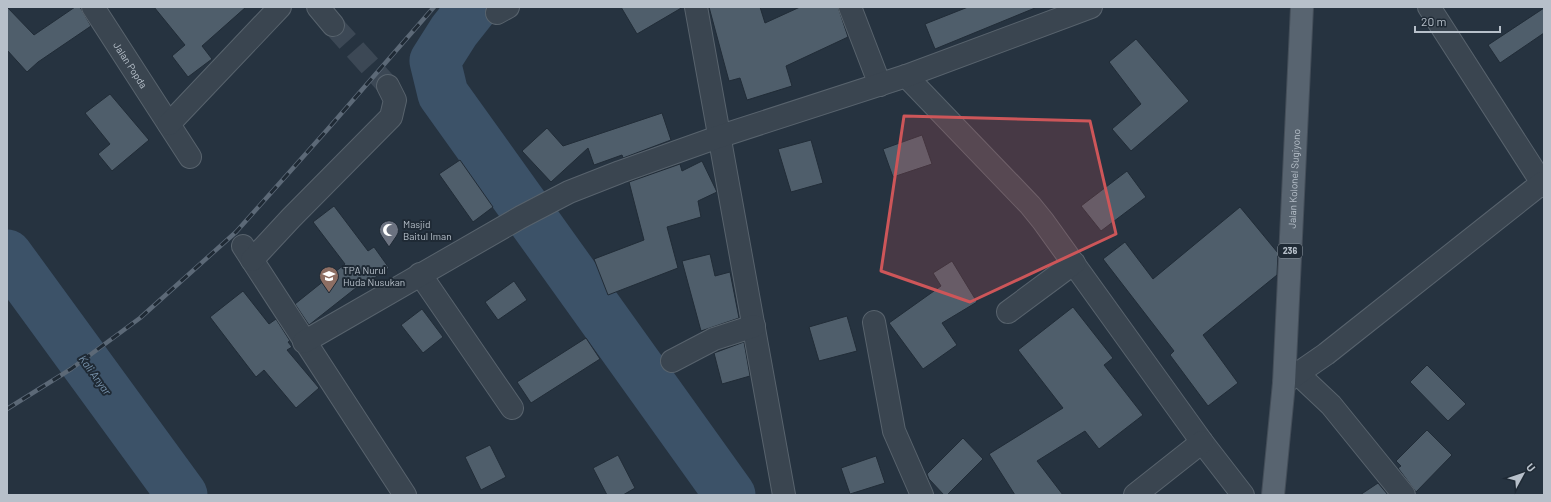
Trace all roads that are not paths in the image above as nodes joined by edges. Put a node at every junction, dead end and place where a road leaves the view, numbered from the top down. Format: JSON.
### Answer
{"nodes":[{"id":1,"x":92,"y":7,"type":"edge"},
{"id":2,"x":280,"y":7,"type":"edge"},
{"id":3,"x":318,"y":7,"type":"edge"},
{"id":4,"x":696,"y":7,"type":"edge"},
{"id":5,"x":850,"y":7,"type":"edge"},
{"id":6,"x":1091,"y":7,"type":"edge"},
{"id":7,"x":1302,"y":7,"type":"edge"},
{"id":8,"x":1429,"y":7,"type":"edge"},
{"id":9,"x":1056,"y":13,"type":"edge"},
{"id":10,"x":333,"y":25,"type":"tunnel mouth"},
{"id":11,"x":906,"y":76,"type":"junction"},
{"id":12,"x":880,"y":85,"type":"junction"},
{"id":13,"x":388,"y":86,"type":"tunnel mouth"},
{"id":14,"x":169,"y":124,"type":"junction"},
{"id":15,"x":720,"y":136,"type":"junction"},
{"id":16,"x":190,"y":157,"type":"dead end"},
{"id":17,"x":1543,"y":184,"type":"edge"},
{"id":18,"x":1074,"y":263,"type":"junction"},
{"id":19,"x":420,"y":274,"type":"junction"},
{"id":20,"x":1008,"y":312,"type":"dead end"},
{"id":21,"x":874,"y":322,"type":"dead end"},
{"id":22,"x":754,"y":326,"type":"junction"},
{"id":23,"x":304,"y":342,"type":"junction"},
{"id":24,"x":672,"y":362,"type":"dead end"},
{"id":25,"x":1290,"y":378,"type":"junction"},
{"id":26,"x":512,"y":408,"type":"dead end"},
{"id":27,"x":1202,"y":442,"type":"junction"},
{"id":28,"x":405,"y":495,"type":"edge"},
{"id":29,"x":784,"y":495,"type":"edge"},
{"id":30,"x":922,"y":495,"type":"edge"},
{"id":31,"x":1135,"y":495,"type":"edge"},
{"id":32,"x":1243,"y":495,"type":"edge"},
{"id":33,"x":1274,"y":495,"type":"edge"},
{"id":34,"x":1404,"y":495,"type":"edge"}],
"edges":[{"from":1,"to":14,"type":"street","name":"Jalan Popda"},
{"from":2,"to":14,"type":"street"},
{"from":3,"to":10,"type":"street"},
{"from":4,"to":15,"type":"street"},
{"from":5,"to":12,"type":"street"},
{"from":6,"to":9,"type":"street"},
{"from":7,"to":25,"type":"main road","name":"Jalan Kolonel Sugiyono","number":"236"},
{"from":8,"to":17,"type":"street"},
{"from":9,"to":11,"type":"street"},
{"from":11,"to":12,"type":"street"},
{"from":11,"to":18,"type":"street"},
{"from":12,"to":15,"type":"street"},
{"from":13,"to":23,"type":"street"},
{"from":14,"to":16,"type":"street","name":"Jalan Popda"},
{"from":15,"to":19,"type":"street"},
{"from":15,"to":22,"type":"street"},
{"from":17,"to":25,"type":"street"},
{"from":18,"to":20,"type":"street"},
{"from":18,"to":27,"type":"street"},
{"from":19,"to":23,"type":"street"},
{"from":19,"to":26,"type":"street"},
{"from":21,"to":30,"type":"street"},
{"from":22,"to":24,"type":"street"},
{"from":22,"to":29,"type":"street"},
{"from":23,"to":28,"type":"street"},
{"from":25,"to":33,"type":"main road","name":"Jalan Kolonel Sugiyono","number":"236"},
{"from":25,"to":34,"type":"street"},
{"from":27,"to":31,"type":"street"},
{"from":27,"to":32,"type":"street"}]}
